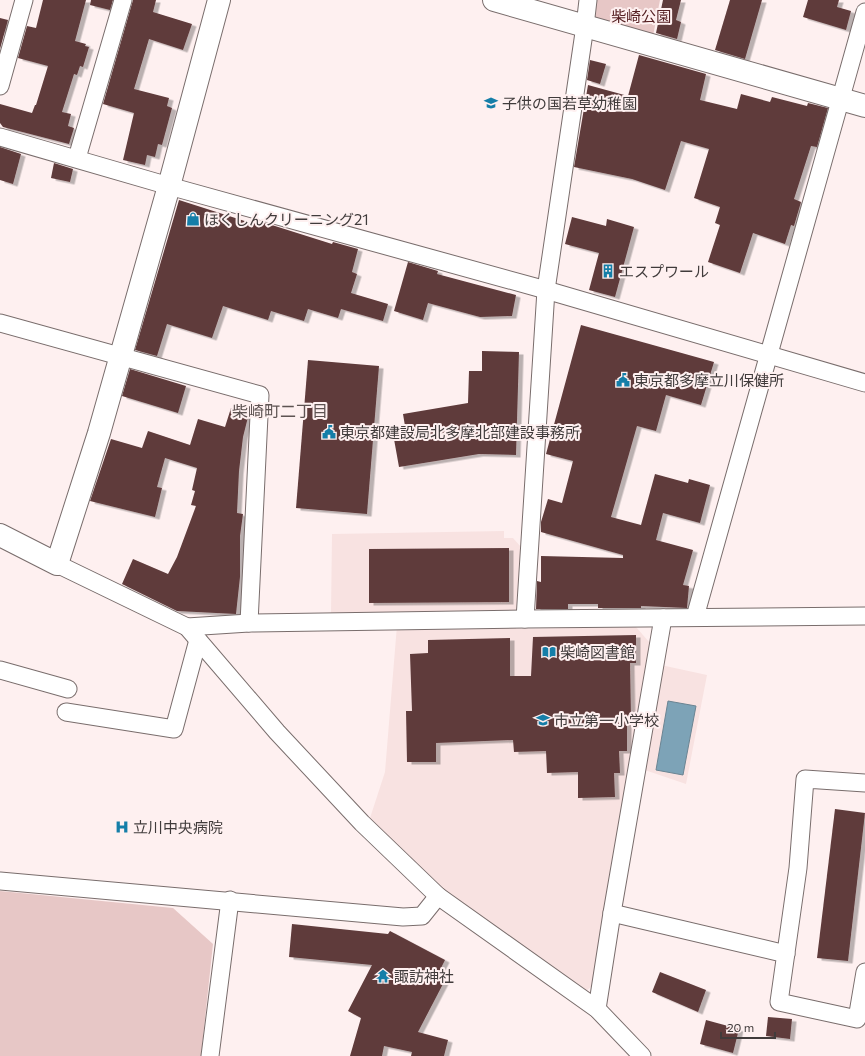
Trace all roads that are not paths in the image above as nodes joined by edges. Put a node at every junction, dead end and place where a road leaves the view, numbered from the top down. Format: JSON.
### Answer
{"nodes":[{"id":1,"x":24,"y":0,"type":"edge"},
{"id":2,"x":123,"y":0,"type":"edge"},
{"id":3,"x":219,"y":0,"type":"edge"},
{"id":4,"x":494,"y":0,"type":"edge"},
{"id":5,"x":588,"y":0,"type":"edge"},
{"id":6,"x":865,"y":12,"type":"edge"},
{"id":7,"x":586,"y":26,"type":"junction"},
{"id":8,"x":0,"y":86,"type":"edge"},
{"id":9,"x":840,"y":98,"type":"junction"},
{"id":10,"x":865,"y":106,"type":"edge"},
{"id":11,"x":0,"y":137,"type":"edge"},
{"id":12,"x":77,"y":158,"type":"junction"},
{"id":13,"x":170,"y":186,"type":"junction"},
{"id":14,"x":546,"y":290,"type":"junction"},
{"id":15,"x":0,"y":323,"type":"edge"},
{"id":16,"x":770,"y":354,"type":"junction"},
{"id":17,"x":120,"y":357,"type":"junction"},
{"id":18,"x":865,"y":383,"type":"edge"},
{"id":19,"x":0,"y":536,"type":"edge"},
{"id":20,"x":57,"y":564,"type":"junction"},
{"id":21,"x":865,"y":616,"type":"edge"},
{"id":22,"x":695,"y":617,"type":"junction"},
{"id":23,"x":663,"y":618,"type":"junction"},
{"id":24,"x":525,"y":619,"type":"junction"},
{"id":25,"x":249,"y":623,"type":"junction"},
{"id":26,"x":187,"y":627,"type":"junction"},
{"id":27,"x":198,"y":640,"type":"junction"},
{"id":28,"x":0,"y":670,"type":"edge"},
{"id":29,"x":68,"y":689,"type":"dead end"},
{"id":30,"x":66,"y":712,"type":"dead end"},
{"id":31,"x":865,"y":783,"type":"edge"},
{"id":32,"x":0,"y":880,"type":"edge"},
{"id":33,"x":438,"y":896,"type":"junction"},
{"id":34,"x":230,"y":900,"type":"junction"},
{"id":35,"x":612,"y":913,"type":"junction"},
{"id":36,"x":786,"y":954,"type":"junction"},
{"id":37,"x":865,"y":972,"type":"edge"},
{"id":38,"x":597,"y":1008,"type":"junction"},
{"id":39,"x":210,"y":1056,"type":"edge"},
{"id":40,"x":642,"y":1056,"type":"edge"}],
"edges":[{"from":1,"to":8,"type":"street"},
{"from":2,"to":12,"type":"street"},
{"from":3,"to":13,"type":"street"},
{"from":4,"to":7,"type":"street"},
{"from":5,"to":7,"type":"street"},
{"from":6,"to":9,"type":"street"},
{"from":7,"to":9,"type":"street"},
{"from":7,"to":14,"type":"street"},
{"from":9,"to":10,"type":"street"},
{"from":9,"to":16,"type":"street"},
{"from":11,"to":12,"type":"street"},
{"from":12,"to":13,"type":"street"},
{"from":13,"to":14,"type":"street"},
{"from":13,"to":17,"type":"street"},
{"from":14,"to":16,"type":"street"},
{"from":14,"to":24,"type":"street"},
{"from":15,"to":17,"type":"street"},
{"from":16,"to":18,"type":"street"},
{"from":16,"to":22,"type":"street"},
{"from":17,"to":20,"type":"street"},
{"from":17,"to":25,"type":"street"},
{"from":19,"to":20,"type":"street"},
{"from":20,"to":26,"type":"street"},
{"from":21,"to":22,"type":"street"},
{"from":22,"to":23,"type":"street"},
{"from":23,"to":24,"type":"street"},
{"from":23,"to":35,"type":"street"},
{"from":24,"to":25,"type":"street"},
{"from":25,"to":26,"type":"street"},
{"from":26,"to":27,"type":"street"},
{"from":27,"to":30,"type":"street"},
{"from":27,"to":33,"type":"street"},
{"from":28,"to":29,"type":"street"},
{"from":31,"to":36,"type":"street"},
{"from":32,"to":34,"type":"street"},
{"from":33,"to":34,"type":"street"},
{"from":33,"to":38,"type":"street"},
{"from":34,"to":39,"type":"street"},
{"from":35,"to":36,"type":"street"},
{"from":35,"to":38,"type":"street"},
{"from":36,"to":37,"type":"street"},
{"from":38,"to":40,"type":"street"}]}
